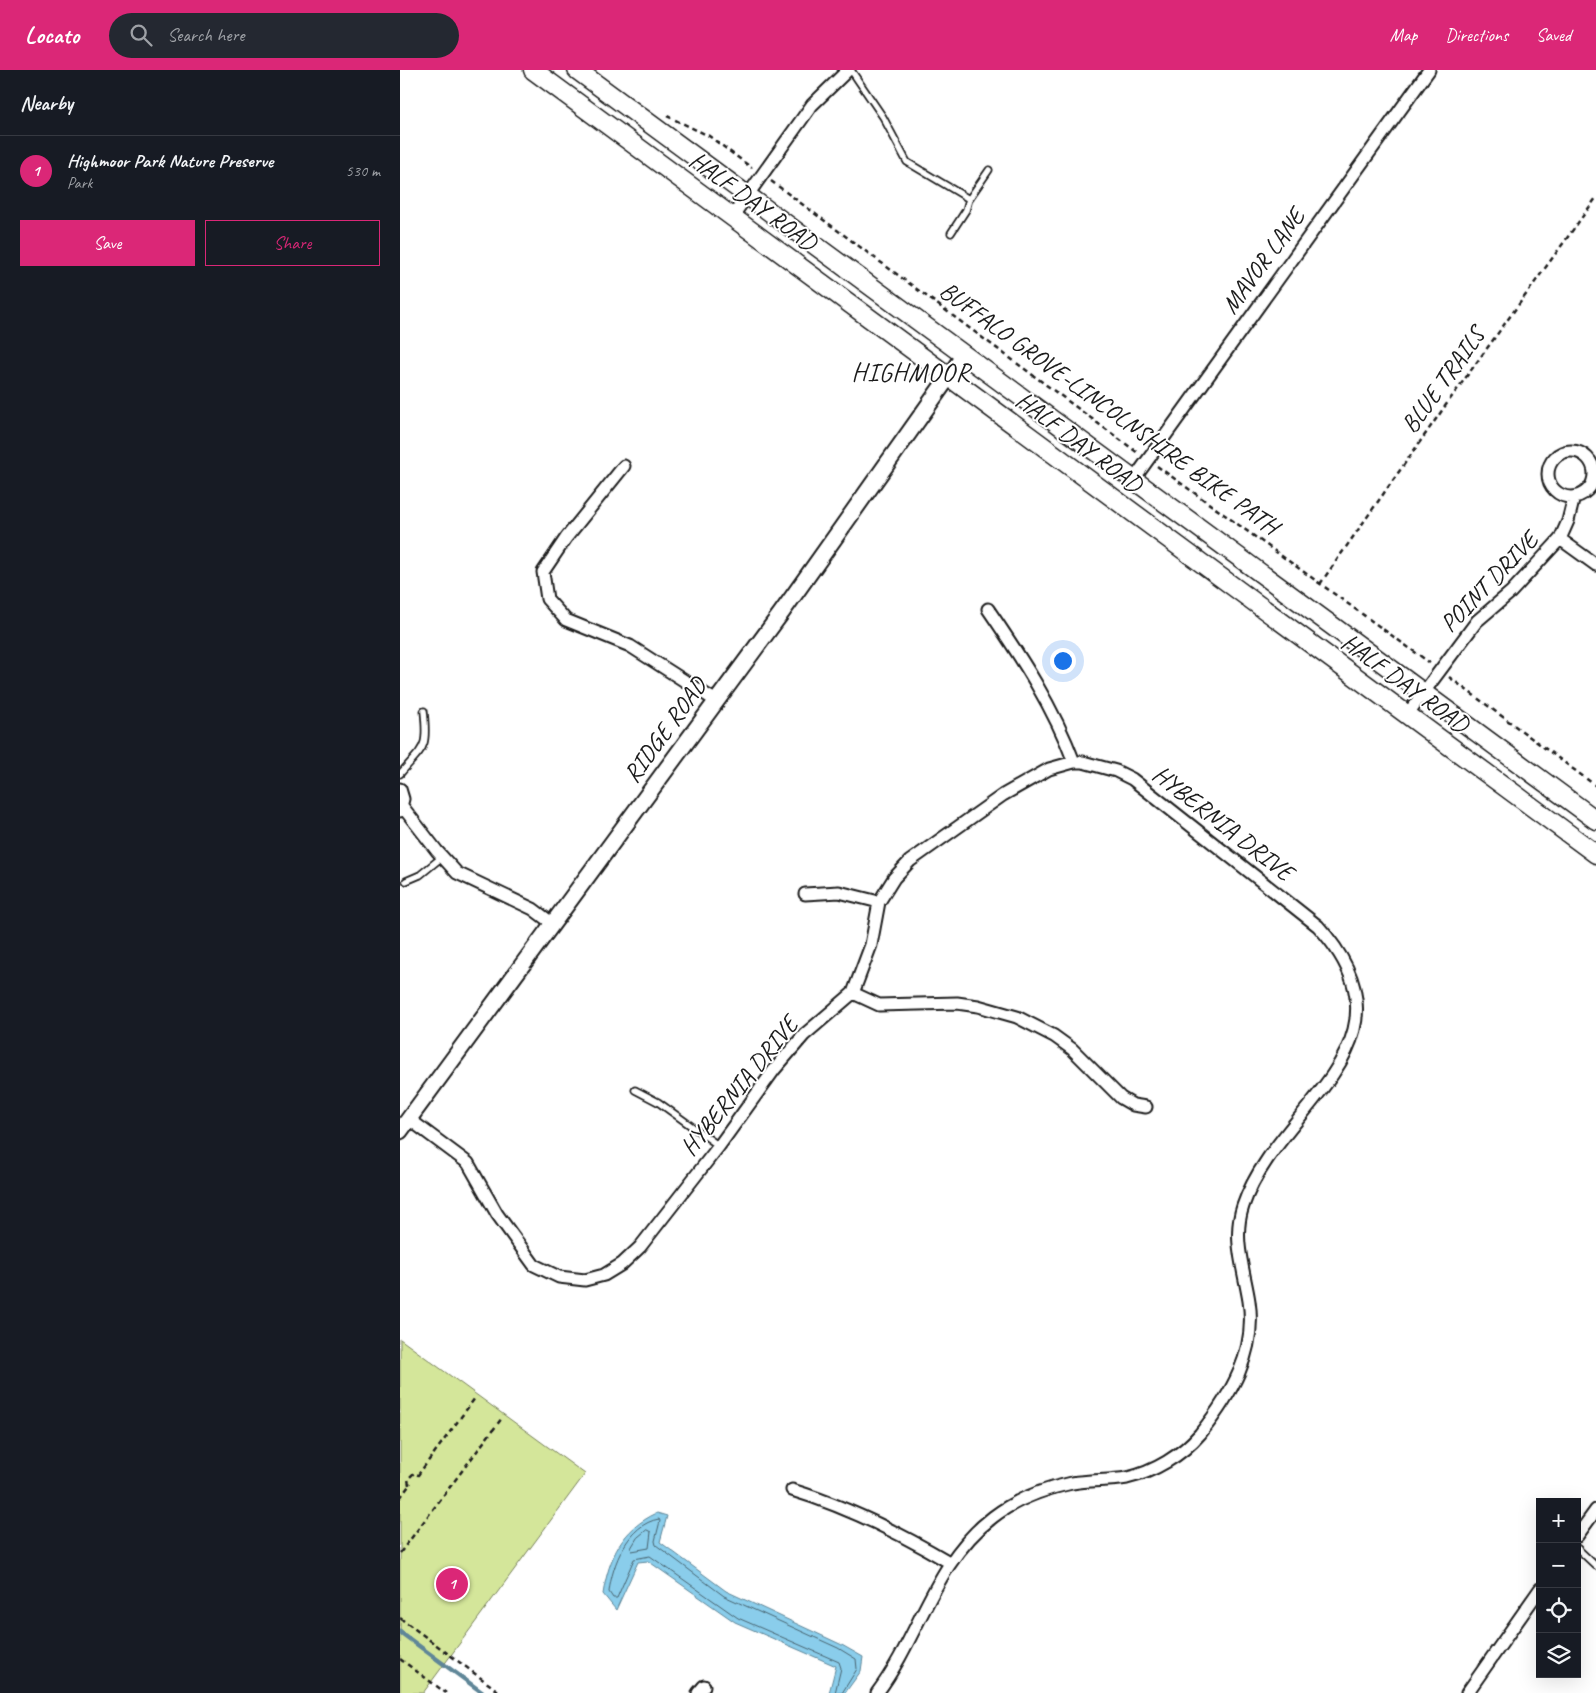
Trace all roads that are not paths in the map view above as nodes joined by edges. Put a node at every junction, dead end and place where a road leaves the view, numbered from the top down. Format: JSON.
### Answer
{"nodes":[{"id":1,"x":532,"y":70,"type":"edge"},
{"id":2,"x":577,"y":70,"type":"edge"},
{"id":3,"x":849,"y":70,"type":"edge"},
{"id":4,"x":1429,"y":70,"type":"edge"},
{"id":5,"x":988,"y":170,"type":"dead end"},
{"id":6,"x":746,"y":196,"type":"junction"},
{"id":7,"x":968,"y":199,"type":"junction"},
{"id":8,"x":732,"y":217,"type":"junction"},
{"id":9,"x":951,"y":233,"type":"dead end"},
{"id":10,"x":964,"y":355,"type":"junction"},
{"id":11,"x":949,"y":376,"type":"junction"},
{"id":12,"x":624,"y":466,"type":"dead end"},
{"id":13,"x":1134,"y":479,"type":"junction"},
{"id":14,"x":1574,"y":497,"type":"junction"},
{"id":15,"x":1560,"y":539,"type":"junction"},
{"id":16,"x":1596,"y":565,"type":"edge"},
{"id":17,"x":988,"y":610,"type":"dead end"},
{"id":18,"x":1423,"y":693,"type":"junction"},
{"id":19,"x":716,"y":701,"type":"junction"},
{"id":20,"x":424,"y":711,"type":"dead end"},
{"id":21,"x":1406,"y":716,"type":"junction"},
{"id":22,"x":1074,"y":762,"type":"junction"},
{"id":23,"x":400,"y":774,"type":"edge"},
{"id":24,"x":400,"y":789,"type":"edge"},
{"id":25,"x":401,"y":808,"type":"edge"},
{"id":26,"x":1596,"y":820,"type":"edge"},
{"id":27,"x":1596,"y":854,"type":"edge"},
{"id":28,"x":442,"y":857,"type":"junction"},
{"id":29,"x":406,"y":881,"type":"dead end"},
{"id":30,"x":805,"y":894,"type":"dead end"},
{"id":31,"x":879,"y":902,"type":"junction"},
{"id":32,"x":552,"y":924,"type":"junction"},
{"id":33,"x":853,"y":993,"type":"junction"},
{"id":34,"x":635,"y":1090,"type":"dead end"},
{"id":35,"x":1146,"y":1107,"type":"dead end"},
{"id":36,"x":404,"y":1125,"type":"edge"},
{"id":37,"x":719,"y":1146,"type":"junction"},
{"id":38,"x":792,"y":1490,"type":"dead end"},
{"id":39,"x":1596,"y":1510,"type":"edge"},
{"id":40,"x":1581,"y":1531,"type":"edge"},
{"id":41,"x":1581,"y":1552,"type":"edge"},
{"id":42,"x":949,"y":1562,"type":"junction"},
{"id":43,"x":1596,"y":1566,"type":"edge"},
{"id":44,"x":1536,"y":1595,"type":"edge"},
{"id":45,"x":877,"y":1693,"type":"edge"},
{"id":46,"x":1467,"y":1693,"type":"edge"}],
"edges":[{"from":1,"to":8,"type":"main road","name":"HALF DAY ROAD"},
{"from":2,"to":6,"type":"main road","name":"HALF DAY ROAD"},
{"from":3,"to":6,"type":"street"},
{"from":3,"to":7,"type":"lane"},
{"from":4,"to":13,"type":"street","name":"MAVOR LANE"},
{"from":5,"to":7,"type":"lane"},
{"from":6,"to":8,"type":"street"},
{"from":6,"to":10,"type":"main road","name":"HALF DAY ROAD"},
{"from":7,"to":9,"type":"lane"},
{"from":8,"to":11,"type":"main road","name":"HALF DAY ROAD"},
{"from":10,"to":11,"type":"street","name":"RIDGE ROAD"},
{"from":10,"to":13,"type":"main road","name":"HALF DAY ROAD"},
{"from":11,"to":19,"type":"street","name":"RIDGE ROAD"},
{"from":11,"to":21,"type":"main road","name":"HALF DAY ROAD"},
{"from":12,"to":19,"type":"street"},
{"from":13,"to":18,"type":"main road","name":"HALF DAY ROAD"},
{"from":14,"to":14,"type":"street"},
{"from":14,"to":15,"type":"street","name":"POINT DRIVE"},
{"from":15,"to":16,"type":"street"},
{"from":15,"to":18,"type":"street","name":"POINT DRIVE"},
{"from":17,"to":22,"type":"street"},
{"from":18,"to":21,"type":"street","name":"POINT DRIVE"},
{"from":18,"to":26,"type":"main road","name":"HALF DAY ROAD"},
{"from":19,"to":32,"type":"street","name":"RIDGE ROAD"},
{"from":20,"to":23,"type":"lane"},
{"from":21,"to":27,"type":"main road","name":"HALF DAY ROAD"},
{"from":22,"to":31,"type":"street","name":"HYBERNIA DRIVE"},
{"from":22,"to":42,"type":"street","name":"HYBERNIA DRIVE"},
{"from":24,"to":25,"type":"street"},
{"from":25,"to":28,"type":"street"},
{"from":28,"to":29,"type":"lane"},
{"from":28,"to":32,"type":"street"},
{"from":30,"to":31,"type":"street"},
{"from":31,"to":33,"type":"street","name":"HYBERNIA DRIVE"},
{"from":32,"to":36,"type":"street","name":"RIDGE ROAD"},
{"from":33,"to":35,"type":"street"},
{"from":33,"to":37,"type":"street","name":"HYBERNIA DRIVE"},
{"from":34,"to":37,"type":"lane"},
{"from":36,"to":37,"type":"street","name":"HYBERNIA DRIVE"},
{"from":38,"to":42,"type":"street"},
{"from":39,"to":40,"type":"street"},
{"from":41,"to":43,"type":"lane"},
{"from":42,"to":45,"type":"street","name":"HYBERNIA DRIVE"},
{"from":44,"to":46,"type":"street"}]}
